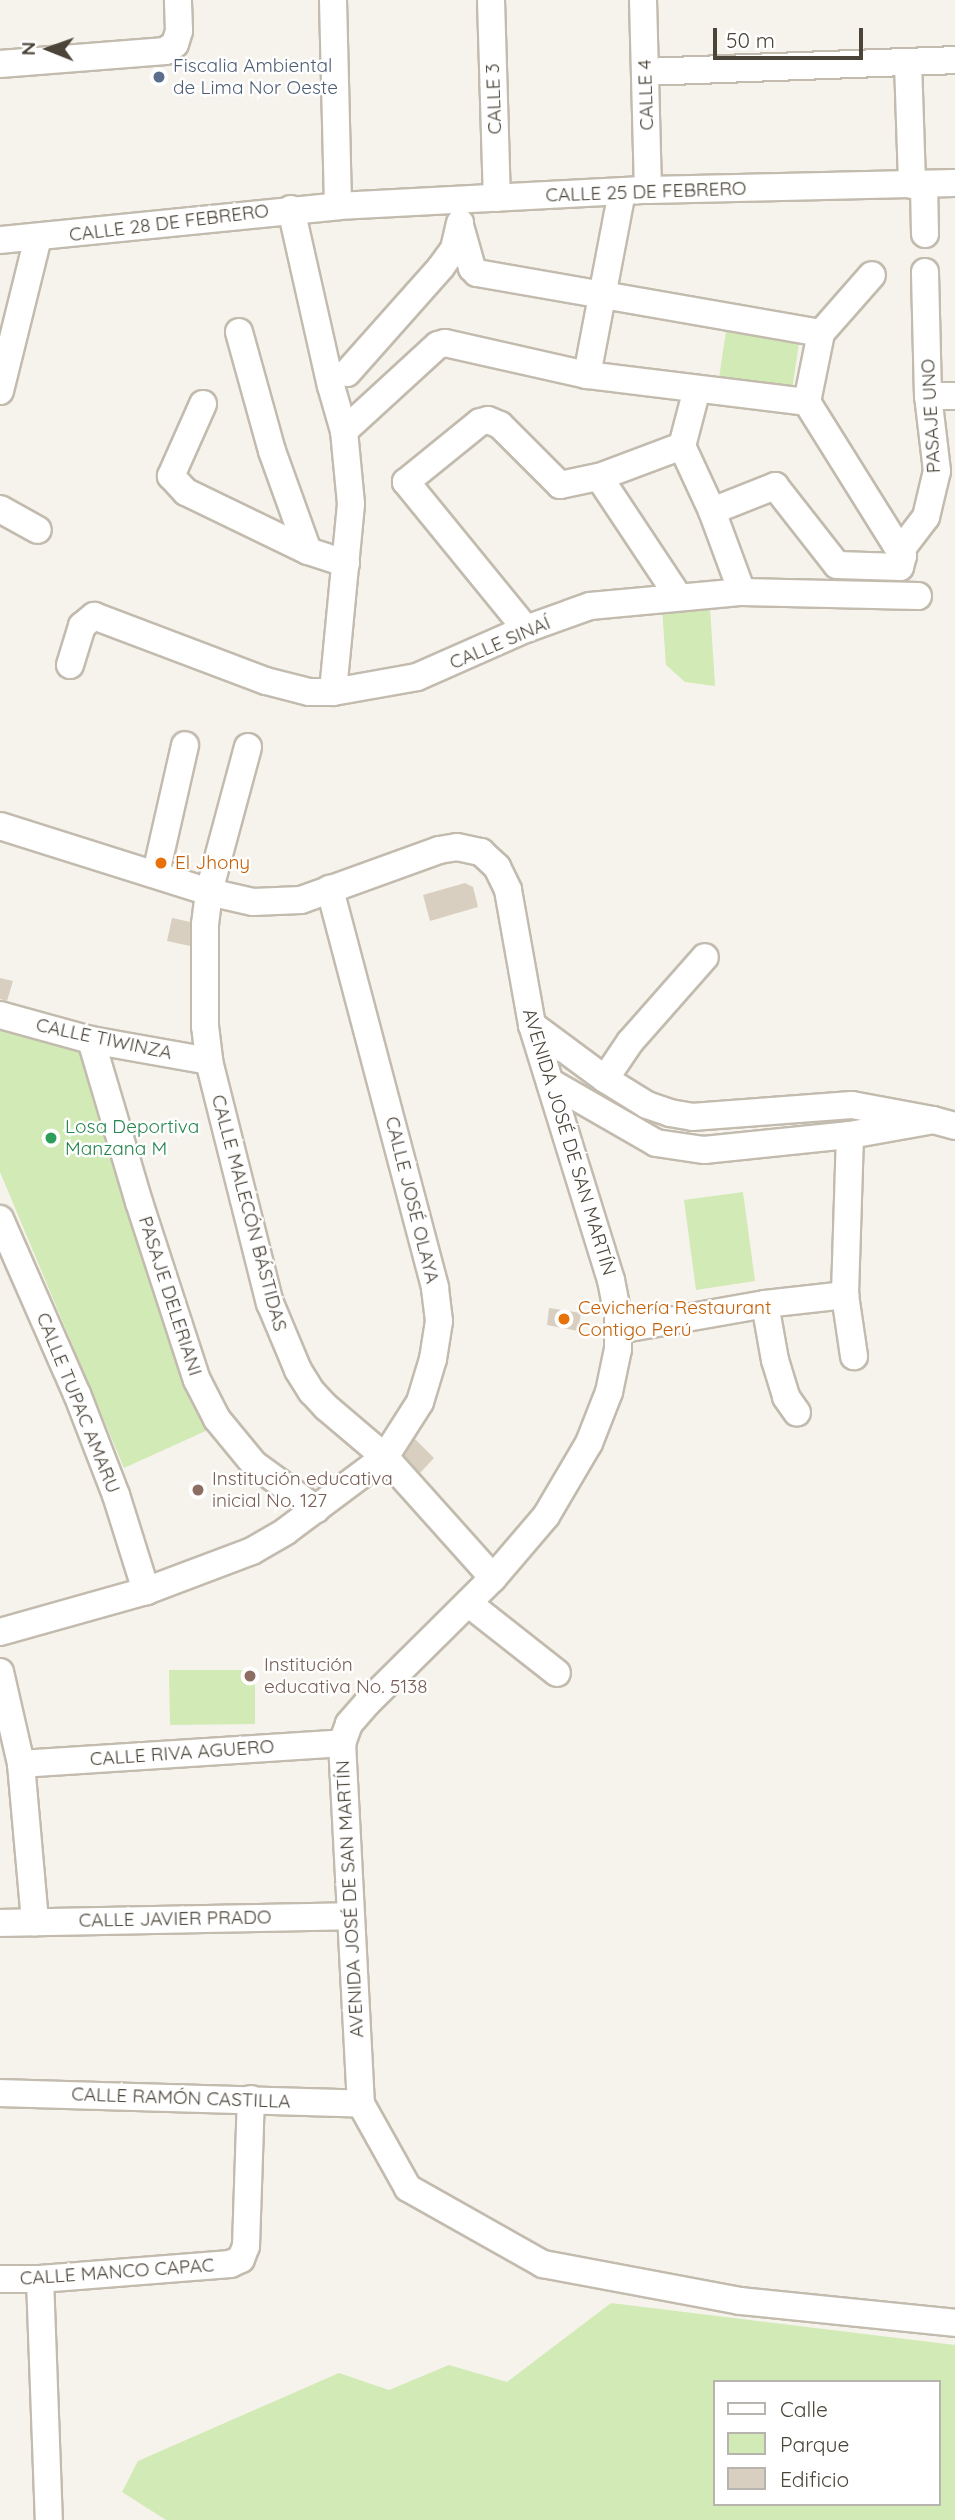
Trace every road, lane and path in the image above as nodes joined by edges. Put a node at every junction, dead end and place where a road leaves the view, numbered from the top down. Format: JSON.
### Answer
{"nodes":[{"id":1,"x":178,"y":0,"type":"edge"},
{"id":2,"x":333,"y":0,"type":"edge"},
{"id":3,"x":491,"y":0,"type":"edge"},
{"id":4,"x":643,"y":0,"type":"edge"},
{"id":5,"x":955,"y":60,"type":"edge"},
{"id":6,"x":908,"y":62,"type":"junction"},
{"id":7,"x":0,"y":64,"type":"edge"},
{"id":8,"x":645,"y":72,"type":"junction"},
{"id":9,"x":955,"y":183,"type":"edge"},
{"id":10,"x":918,"y":185,"type":"junction"},
{"id":11,"x":635,"y":191,"type":"junction"},
{"id":12,"x":497,"y":198,"type":"junction"},
{"id":13,"x":460,"y":200,"type":"junction"},
{"id":14,"x":338,"y":206,"type":"junction"},
{"id":15,"x":290,"y":209,"type":"junction"},
{"id":16,"x":461,"y":229,"type":"junction"},
{"id":17,"x":925,"y":234,"type":"dead end"},
{"id":18,"x":38,"y":238,"type":"junction"},
{"id":19,"x":0,"y":240,"type":"edge"},
{"id":20,"x":925,"y":272,"type":"dead end"},
{"id":21,"x":872,"y":275,"type":"dead end"},
{"id":22,"x":604,"y":296,"type":"junction"},
{"id":23,"x":239,"y":332,"type":"dead end"},
{"id":24,"x":821,"y":333,"type":"junction"},
{"id":25,"x":347,"y":373,"type":"dead end"},
{"id":26,"x":587,"y":375,"type":"junction"},
{"id":27,"x":697,"y":388,"type":"junction"},
{"id":28,"x":0,"y":391,"type":"edge"},
{"id":29,"x":928,"y":396,"type":"junction"},
{"id":30,"x":955,"y":396,"type":"edge"},
{"id":31,"x":807,"y":402,"type":"junction"},
{"id":32,"x":203,"y":404,"type":"dead end"},
{"id":33,"x":344,"y":431,"type":"junction"},
{"id":34,"x":682,"y":446,"type":"junction"},
{"id":35,"x":598,"y":477,"type":"junction"},
{"id":36,"x":0,"y":509,"type":"edge"},
{"id":37,"x":712,"y":511,"type":"junction"},
{"id":38,"x":38,"y":530,"type":"dead end"},
{"id":39,"x":308,"y":551,"type":"junction"},
{"id":40,"x":900,"y":551,"type":"junction"},
{"id":41,"x":346,"y":563,"type":"junction"},
{"id":42,"x":742,"y":592,"type":"junction"},
{"id":43,"x":678,"y":596,"type":"junction"},
{"id":44,"x":918,"y":596,"type":"dead end"},
{"id":45,"x":526,"y":629,"type":"junction"},
{"id":46,"x":70,"y":665,"type":"dead end"},
{"id":47,"x":333,"y":692,"type":"junction"},
{"id":48,"x":185,"y":745,"type":"dead end"},
{"id":49,"x":248,"y":747,"type":"dead end"},
{"id":50,"x":0,"y":826,"type":"edge"},
{"id":51,"x":156,"y":873,"type":"junction"},
{"id":52,"x":330,"y":889,"type":"junction"},
{"id":53,"x":209,"y":892,"type":"junction"},
{"id":54,"x":705,"y":957,"type":"dead end"},
{"id":55,"x":0,"y":1015,"type":"edge"},
{"id":56,"x":532,"y":1025,"type":"junction"},
{"id":57,"x":91,"y":1040,"type":"junction"},
{"id":58,"x":209,"y":1061,"type":"junction"},
{"id":59,"x":605,"y":1079,"type":"junction"},
{"id":60,"x":550,"y":1082,"type":"junction"},
{"id":61,"x":944,"y":1123,"type":"edge"},
{"id":62,"x":850,"y":1135,"type":"junction"},
{"id":63,"x":0,"y":1219,"type":"edge"},
{"id":64,"x":845,"y":1296,"type":"junction"},
{"id":65,"x":765,"y":1304,"type":"junction"},
{"id":66,"x":618,"y":1330,"type":"junction"},
{"id":67,"x":854,"y":1356,"type":"dead end"},
{"id":68,"x":797,"y":1413,"type":"dead end"},
{"id":69,"x":386,"y":1457,"type":"junction"},
{"id":70,"x":316,"y":1509,"type":"junction"},
{"id":71,"x":493,"y":1578,"type":"junction"},
{"id":72,"x":146,"y":1591,"type":"junction"},
{"id":73,"x":468,"y":1603,"type":"junction"},
{"id":74,"x":0,"y":1632,"type":"edge"},
{"id":75,"x":0,"y":1672,"type":"edge"},
{"id":76,"x":557,"y":1672,"type":"dead end"},
{"id":77,"x":342,"y":1743,"type":"junction"},
{"id":78,"x":22,"y":1764,"type":"junction"},
{"id":79,"x":349,"y":1916,"type":"junction"},
{"id":80,"x":35,"y":1922,"type":"junction"},
{"id":81,"x":0,"y":1923,"type":"edge"},
{"id":82,"x":0,"y":2093,"type":"edge"},
{"id":83,"x":251,"y":2099,"type":"junction"},
{"id":84,"x":362,"y":2104,"type":"junction"},
{"id":85,"x":0,"y":2279,"type":"edge"},
{"id":86,"x":40,"y":2279,"type":"junction"},
{"id":87,"x":955,"y":2323,"type":"edge"},
{"id":88,"x":49,"y":2520,"type":"edge"}],
"edges":[{"from":1,"to":7,"type":"street"},
{"from":2,"to":14,"type":"street"},
{"from":3,"to":12,"type":"street","name":"CALLE 3"},
{"from":4,"to":8,"type":"street","name":"CALLE 4"},
{"from":5,"to":6,"type":"street"},
{"from":6,"to":8,"type":"street"},
{"from":6,"to":10,"type":"street"},
{"from":8,"to":11,"type":"street","name":"CALLE 4"},
{"from":9,"to":10,"type":"street","name":"CALLE 25 DE FEBRERO"},
{"from":10,"to":11,"type":"street","name":"CALLE 25 DE FEBRERO"},
{"from":10,"to":17,"type":"street"},
{"from":11,"to":12,"type":"street","name":"CALLE 25 DE FEBRERO"},
{"from":11,"to":22,"type":"street","name":"CALLE 4"},
{"from":12,"to":13,"type":"street","name":"CALLE 25 DE FEBRERO"},
{"from":13,"to":14,"type":"street","name":"CALLE 25 DE FEBRERO"},
{"from":13,"to":16,"type":"street"},
{"from":14,"to":15,"type":"street","name":"CALLE 28 DE FEBRERO"},
{"from":15,"to":18,"type":"street","name":"CALLE 28 DE FEBRERO"},
{"from":15,"to":33,"type":"street"},
{"from":16,"to":22,"type":"street"},
{"from":16,"to":25,"type":"street"},
{"from":18,"to":19,"type":"street","name":"CALLE 28 DE FEBRERO"},
{"from":18,"to":28,"type":"street"},
{"from":20,"to":29,"type":"street","name":"PASAJE UNO"},
{"from":21,"to":24,"type":"street"},
{"from":22,"to":24,"type":"street"},
{"from":22,"to":26,"type":"street","name":"CALLE 4"},
{"from":23,"to":39,"type":"street"},
{"from":24,"to":31,"type":"street"},
{"from":26,"to":27,"type":"street"},
{"from":26,"to":33,"type":"street"},
{"from":27,"to":31,"type":"street"},
{"from":27,"to":34,"type":"street"},
{"from":29,"to":30,"type":"street"},
{"from":29,"to":40,"type":"street","name":"PASAJE UNO"},
{"from":31,"to":40,"type":"street"},
{"from":32,"to":39,"type":"street"},
{"from":33,"to":41,"type":"street"},
{"from":34,"to":35,"type":"street"},
{"from":34,"to":37,"type":"street"},
{"from":35,"to":43,"type":"street"},
{"from":35,"to":45,"type":"street"},
{"from":36,"to":38,"type":"street"},
{"from":37,"to":40,"type":"street","name":"PASAJE UNO"},
{"from":37,"to":42,"type":"street"},
{"from":39,"to":41,"type":"street"},
{"from":41,"to":47,"type":"street"},
{"from":42,"to":43,"type":"street","name":"CALLE SINAÍ"},
{"from":42,"to":44,"type":"street","name":"CALLE SINAÍ"},
{"from":43,"to":45,"type":"street","name":"CALLE SINAÍ"},
{"from":45,"to":47,"type":"street","name":"CALLE SINAÍ"},
{"from":46,"to":47,"type":"street","name":"CALLE SINAÍ"},
{"from":48,"to":51,"type":"street"},
{"from":49,"to":53,"type":"street","name":"CALLE MALECÓN BÁSTIDAS"},
{"from":50,"to":51,"type":"street","name":"AVENIDA JOSÉ DE SAN MARTÍN"},
{"from":51,"to":53,"type":"street","name":"AVENIDA JOSÉ DE SAN MARTÍN"},
{"from":52,"to":53,"type":"street","name":"AVENIDA JOSÉ DE SAN MARTÍN"},
{"from":52,"to":56,"type":"street","name":"AVENIDA JOSÉ DE SAN MARTÍN"},
{"from":52,"to":69,"type":"street","name":"CALLE JOSÉ OLAYA"},
{"from":53,"to":58,"type":"street","name":"CALLE MALECÓN BÁSTIDAS"},
{"from":54,"to":59,"type":"street"},
{"from":55,"to":57,"type":"street","name":"CALLE TIWINZA"},
{"from":56,"to":59,"type":"street"},
{"from":56,"to":60,"type":"street","name":"AVENIDA JOSÉ DE SAN MARTÍN"},
{"from":57,"to":58,"type":"street","name":"CALLE TIWINZA"},
{"from":57,"to":70,"type":"street","name":"PASAJE DELERIANI"},
{"from":58,"to":69,"type":"street","name":"CALLE MALECÓN BÁSTIDAS"},
{"from":59,"to":61,"type":"street"},
{"from":60,"to":62,"type":"street"},
{"from":60,"to":66,"type":"street","name":"AVENIDA JOSÉ DE SAN MARTÍN"},
{"from":61,"to":62,"type":"street"},
{"from":62,"to":64,"type":"street"},
{"from":63,"to":72,"type":"street","name":"CALLE TUPAC AMARU"},
{"from":64,"to":65,"type":"street"},
{"from":64,"to":67,"type":"street"},
{"from":65,"to":66,"type":"street"},
{"from":65,"to":68,"type":"street"},
{"from":66,"to":71,"type":"street","name":"AVENIDA JOSÉ DE SAN MARTÍN"},
{"from":69,"to":70,"type":"street","name":"CALLE JOSÉ OLAYA"},
{"from":69,"to":71,"type":"street","name":"CALLE MALECÓN BÁSTIDAS"},
{"from":70,"to":72,"type":"street","name":"CALLE JOSÉ OLAYA"},
{"from":71,"to":73,"type":"street","name":"AVENIDA JOSÉ DE SAN MARTÍN"},
{"from":72,"to":74,"type":"street","name":"CALLE JOSÉ OLAYA"},
{"from":73,"to":76,"type":"street"},
{"from":73,"to":77,"type":"street","name":"AVENIDA JOSÉ DE SAN MARTÍN"},
{"from":75,"to":78,"type":"street"},
{"from":77,"to":78,"type":"street","name":"CALLE RIVA AGUERO"},
{"from":77,"to":79,"type":"street","name":"AVENIDA JOSÉ DE SAN MARTÍN"},
{"from":78,"to":80,"type":"street"},
{"from":79,"to":80,"type":"street","name":"CALLE JAVIER PRADO"},
{"from":79,"to":84,"type":"street","name":"AVENIDA JOSÉ DE SAN MARTÍN"},
{"from":80,"to":81,"type":"street","name":"CALLE JAVIER PRADO"},
{"from":82,"to":83,"type":"street","name":"CALLE RAMÓN CASTILLA"},
{"from":83,"to":84,"type":"street","name":"CALLE RAMÓN CASTILLA"},
{"from":83,"to":86,"type":"street","name":"CALLE MANCO CAPAC"},
{"from":84,"to":87,"type":"street","name":"AVENIDA JOSÉ DE SAN MARTÍN"},
{"from":85,"to":86,"type":"street","name":"CALLE MANCO CAPAC"},
{"from":86,"to":88,"type":"street"}]}
